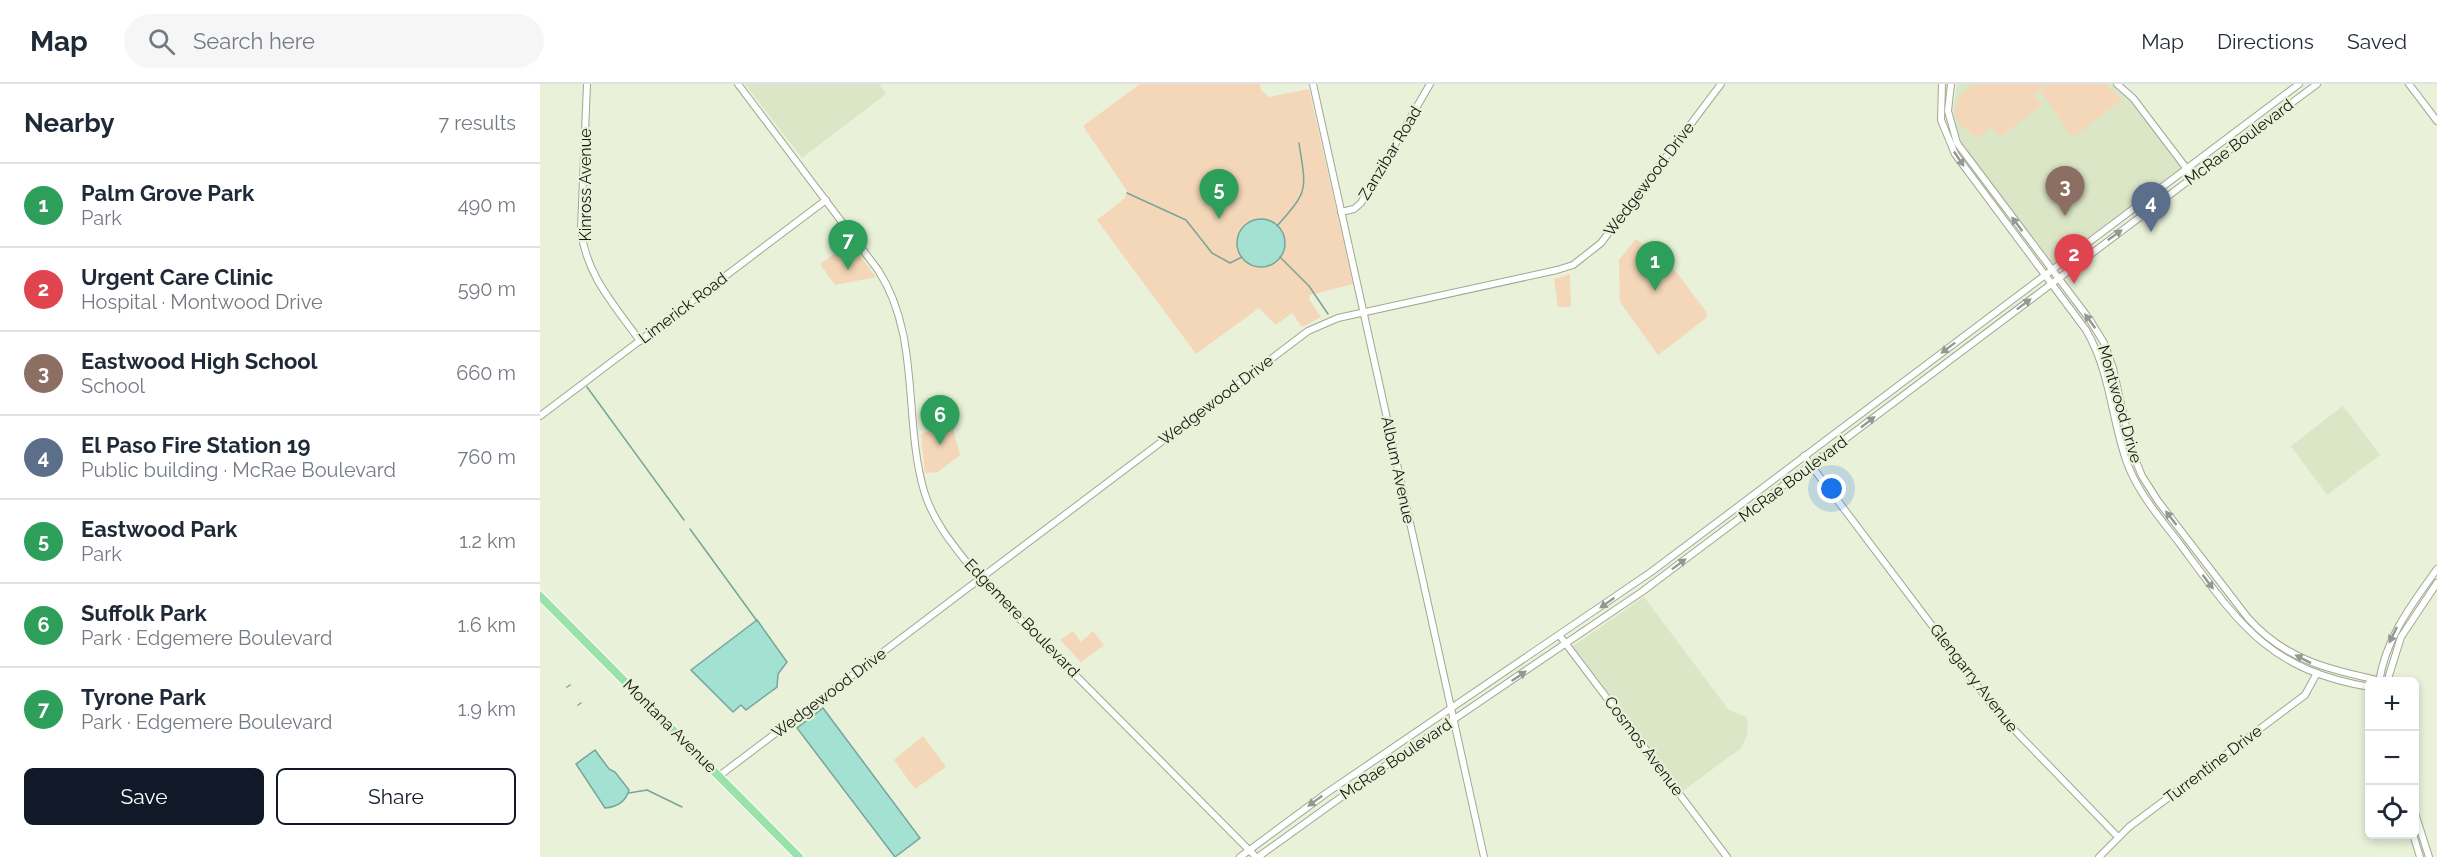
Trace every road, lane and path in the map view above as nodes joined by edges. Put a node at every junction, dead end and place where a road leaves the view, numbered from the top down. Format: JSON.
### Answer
{"nodes":[{"id":1,"x":587,"y":84,"type":"edge"},
{"id":2,"x":738,"y":84,"type":"edge"},
{"id":3,"x":1313,"y":84,"type":"edge"},
{"id":4,"x":1430,"y":84,"type":"edge"},
{"id":5,"x":1721,"y":84,"type":"edge"},
{"id":6,"x":1942,"y":84,"type":"edge"},
{"id":7,"x":1951,"y":84,"type":"edge"},
{"id":8,"x":2117,"y":84,"type":"edge"},
{"id":9,"x":2299,"y":84,"type":"edge"},
{"id":10,"x":2317,"y":84,"type":"edge"},
{"id":11,"x":2409,"y":84,"type":"edge"},
{"id":12,"x":2437,"y":121,"type":"edge"},
{"id":13,"x":2187,"y":168,"type":"junction"},
{"id":14,"x":2193,"y":177,"type":"junction"},
{"id":15,"x":825,"y":200,"type":"junction"},
{"id":16,"x":2133,"y":210,"type":"junction"},
{"id":17,"x":1341,"y":212,"type":"junction"},
{"id":18,"x":2138,"y":218,"type":"junction"},
{"id":19,"x":2084,"y":247,"type":"junction"},
{"id":20,"x":2089,"y":255,"type":"junction"},
{"id":21,"x":2052,"y":270,"type":"junction"},
{"id":22,"x":2046,"y":275,"type":"junction"},
{"id":23,"x":2058,"y":278,"type":"junction"},
{"id":24,"x":2052,"y":284,"type":"junction"},
{"id":25,"x":1364,"y":313,"type":"junction"},
{"id":26,"x":640,"y":341,"type":"junction"},
{"id":27,"x":540,"y":416,"type":"edge"},
{"id":28,"x":1804,"y":456,"type":"junction"},
{"id":29,"x":1811,"y":465,"type":"junction"},
{"id":30,"x":2437,"y":568,"type":"edge"},
{"id":31,"x":980,"y":579,"type":"junction"},
{"id":32,"x":2437,"y":583,"type":"edge"},
{"id":33,"x":540,"y":596,"type":"edge"},
{"id":34,"x":2408,"y":610,"type":"junction"},
{"id":35,"x":2415,"y":614,"type":"junction"},
{"id":36,"x":1560,"y":636,"type":"junction"},
{"id":37,"x":1566,"y":644,"type":"junction"},
{"id":38,"x":2319,"y":666,"type":"junction"},
{"id":39,"x":2317,"y":675,"type":"junction"},
{"id":40,"x":2365,"y":677,"type":"edge"},
{"id":41,"x":2383,"y":677,"type":"edge"},
{"id":42,"x":2384,"y":677,"type":"edge"},
{"id":43,"x":1490,"y":682,"type":"junction"},
{"id":44,"x":2365,"y":686,"type":"edge"},
{"id":45,"x":1495,"y":692,"type":"junction"},
{"id":46,"x":1451,"y":709,"type":"junction"},
{"id":47,"x":1453,"y":720,"type":"junction"},
{"id":48,"x":719,"y":776,"type":"junction"},
{"id":49,"x":2419,"y":824,"type":"edge"},
{"id":50,"x":2118,"y":837,"type":"junction"},
{"id":51,"x":2415,"y":839,"type":"edge"},
{"id":52,"x":1250,"y":850,"type":"junction"},
{"id":53,"x":799,"y":857,"type":"edge"},
{"id":54,"x":1240,"y":857,"type":"edge"},
{"id":55,"x":1257,"y":857,"type":"edge"},
{"id":56,"x":1484,"y":857,"type":"edge"},
{"id":57,"x":1727,"y":857,"type":"edge"},
{"id":58,"x":2099,"y":857,"type":"edge"},
{"id":59,"x":2420,"y":857,"type":"edge"},
{"id":60,"x":2428,"y":857,"type":"edge"}],
"edges":[{"from":1,"to":26,"type":"main road","name":"Kinross Avenue"},
{"from":2,"to":15,"type":"main road","name":"Edgemere Boulevard"},
{"from":3,"to":17,"type":"main road","name":"Album Avenue"},
{"from":4,"to":17,"type":"main road","name":"Zanzibar Road"},
{"from":5,"to":25,"type":"main road","name":"Wedgewood Drive"},
{"from":6,"to":22,"type":"main road","name":"Montwood Drive","one_way":true},
{"from":21,"to":7,"type":"main road","name":"Montwood Drive","one_way":true},
{"from":8,"to":13,"type":"main road"},
{"from":9,"to":13,"type":"main road","name":"McRae Boulevard"},
{"from":10,"to":14,"type":"main road","name":"McRae Boulevard"},
{"from":11,"to":12,"type":"main road"},
{"from":13,"to":14,"type":"main road"},
{"from":13,"to":16,"type":"main road","name":"McRae Boulevard"},
{"from":14,"to":18,"type":"main road","name":"McRae Boulevard"},
{"from":15,"to":26,"type":"main road","name":"Limerick Road"},
{"from":15,"to":31,"type":"main road","name":"Edgemere Boulevard"},
{"from":16,"to":18,"type":"main road"},
{"from":16,"to":19,"type":"main road","name":"McRae Boulevard"},
{"from":17,"to":25,"type":"main road","name":"Album Avenue"},
{"from":20,"to":18,"type":"main road","name":"McRae Boulevard","one_way":true},
{"from":19,"to":20,"type":"main road"},
{"from":19,"to":21,"type":"main road","name":"McRae Boulevard"},
{"from":20,"to":23,"type":"main road","name":"McRae Boulevard"},
{"from":21,"to":22,"type":"main road","name":"McRae Boulevard"},
{"from":21,"to":23,"type":"main road","name":"Montwood Drive"},
{"from":22,"to":24,"type":"main road","name":"Montwood Drive"},
{"from":22,"to":28,"type":"main road","name":"McRae Boulevard","one_way":true},
{"from":23,"to":24,"type":"main road","name":"McRae Boulevard"},
{"from":38,"to":23,"type":"main road","name":"Montwood Drive","one_way":true},
{"from":29,"to":24,"type":"main road","name":"McRae Boulevard","one_way":true},
{"from":24,"to":39,"type":"main road","name":"Montwood Drive","one_way":true},
{"from":25,"to":31,"type":"main road","name":"Wedgewood Drive"},
{"from":25,"to":46,"type":"main road","name":"Album Avenue"},
{"from":26,"to":27,"type":"main road","name":"Limerick Road"},
{"from":28,"to":29,"type":"main road","name":"Glengarry Avenue"},
{"from":28,"to":36,"type":"main road","name":"McRae Boulevard","one_way":true},
{"from":37,"to":29,"type":"main road","name":"McRae Boulevard","one_way":true},
{"from":29,"to":50,"type":"main road","name":"Glengarry Avenue"},
{"from":30,"to":34,"type":"main road"},
{"from":31,"to":48,"type":"main road","name":"Wedgewood Drive"},
{"from":31,"to":52,"type":"main road","name":"Edgemere Boulevard"},
{"from":32,"to":35,"type":"main road"},
{"from":33,"to":48,"type":"highway","name":"Montana Avenue"},
{"from":34,"to":35,"type":"main road"},
{"from":34,"to":41,"type":"main road","one_way":true},
{"from":35,"to":42,"type":"main road"},
{"from":36,"to":37,"type":"main road","name":"Cosmos Avenue"},
{"from":36,"to":43,"type":"main road","name":"McRae Boulevard"},
{"from":45,"to":37,"type":"main road","name":"McRae Boulevard","one_way":true},
{"from":37,"to":57,"type":"main road","name":"Cosmos Avenue"},
{"from":38,"to":39,"type":"main road","name":"Turrentine Drive"},
{"from":38,"to":40,"type":"main road","name":"Montwood Drive"},
{"from":39,"to":44,"type":"main road","name":"Montwood Drive"},
{"from":39,"to":50,"type":"main road","name":"Turrentine Drive"},
{"from":43,"to":45,"type":"main road"},
{"from":43,"to":46,"type":"main road","name":"McRae Boulevard"},
{"from":45,"to":47,"type":"main road","name":"McRae Boulevard"},
{"from":46,"to":47,"type":"main road","name":"Album Avenue"},
{"from":46,"to":52,"type":"main road","name":"McRae Boulevard","one_way":true},
{"from":47,"to":55,"type":"main road","name":"McRae Boulevard"},
{"from":47,"to":56,"type":"main road","name":"Album Avenue"},
{"from":48,"to":53,"type":"highway","name":"Montana Avenue"},
{"from":49,"to":60,"type":"main road"},
{"from":50,"to":58,"type":"main road","name":"Turrentine Drive"},
{"from":51,"to":59,"type":"main road"},
{"from":52,"to":54,"type":"main road","name":"McRae Boulevard"},
{"from":52,"to":55,"type":"main road","name":"Edgemere Boulevard"}]}
